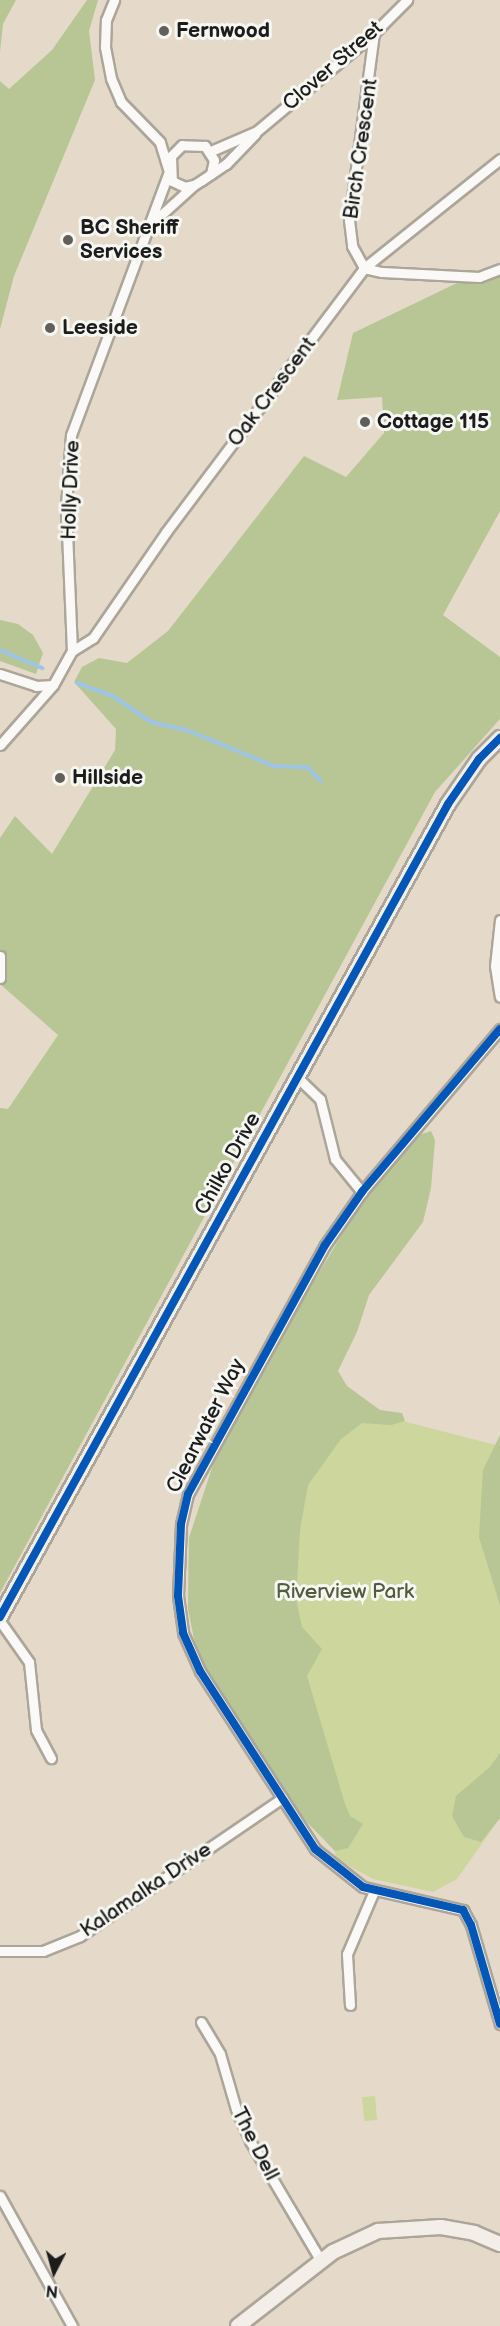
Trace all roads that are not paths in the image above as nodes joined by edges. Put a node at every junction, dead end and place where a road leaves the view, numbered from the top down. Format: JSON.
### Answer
{"nodes":[{"id":1,"x":114,"y":0,"type":"edge"},
{"id":2,"x":407,"y":0,"type":"edge"},
{"id":3,"x":374,"y":33,"type":"junction"},
{"id":4,"x":257,"y":131,"type":"junction"},
{"id":5,"x":160,"y":142,"type":"junction"},
{"id":6,"x":182,"y":145,"type":"junction"},
{"id":7,"x":211,"y":151,"type":"junction"},
{"id":8,"x":500,"y":159,"type":"edge"},
{"id":9,"x":169,"y":172,"type":"junction"},
{"id":10,"x":211,"y":174,"type":"junction"},
{"id":11,"x":194,"y":185,"type":"junction"},
{"id":12,"x":150,"y":225,"type":"junction"},
{"id":13,"x":364,"y":268,"type":"junction"},
{"id":14,"x":500,"y":269,"type":"edge"},
{"id":15,"x":72,"y":651,"type":"junction"},
{"id":16,"x":0,"y":674,"type":"edge"},
{"id":17,"x":53,"y":685,"type":"junction"},
{"id":18,"x":500,"y":738,"type":"edge"},
{"id":19,"x":0,"y":745,"type":"edge"},
{"id":20,"x":500,"y":920,"type":"edge"},
{"id":21,"x":0,"y":957,"type":"edge"},
{"id":22,"x":0,"y":978,"type":"edge"},
{"id":23,"x":500,"y":997,"type":"edge"},
{"id":24,"x":500,"y":1029,"type":"edge"},
{"id":25,"x":297,"y":1077,"type":"junction"},
{"id":26,"x":362,"y":1192,"type":"junction"},
{"id":27,"x":0,"y":1619,"type":"edge"},
{"id":28,"x":51,"y":1758,"type":"dead end"},
{"id":29,"x":282,"y":1798,"type":"junction"},
{"id":30,"x":374,"y":1891,"type":"junction"},
{"id":31,"x":0,"y":1951,"type":"edge"},
{"id":32,"x":350,"y":2005,"type":"dead end"},
{"id":33,"x":201,"y":2022,"type":"dead end"},
{"id":34,"x":500,"y":2024,"type":"edge"},
{"id":35,"x":0,"y":2196,"type":"edge"},
{"id":36,"x":500,"y":2244,"type":"edge"},
{"id":37,"x":321,"y":2261,"type":"junction"},
{"id":38,"x":72,"y":2326,"type":"edge"},
{"id":39,"x":238,"y":2326,"type":"edge"}],
"edges":[{"from":1,"to":5,"type":"street"},
{"from":2,"to":3,"type":"street","name":"Clover Street"},
{"from":3,"to":4,"type":"street","name":"Clover Street"},
{"from":3,"to":13,"type":"street","name":"Birch Crescent"},
{"from":4,"to":7,"type":"street","name":"Clover Street"},
{"from":4,"to":10,"type":"street","name":"Clover Street"},
{"from":5,"to":6,"type":"street"},
{"from":5,"to":9,"type":"street"},
{"from":6,"to":7,"type":"street"},
{"from":6,"to":9,"type":"street"},
{"from":7,"to":10,"type":"street"},
{"from":8,"to":13,"type":"street","name":"Oak Crescent"},
{"from":9,"to":11,"type":"street"},
{"from":9,"to":12,"type":"street","name":"Holly Drive"},
{"from":10,"to":11,"type":"street"},
{"from":11,"to":12,"type":"street","name":"Holly Drive"},
{"from":12,"to":15,"type":"street","name":"Holly Drive"},
{"from":13,"to":14,"type":"street"},
{"from":13,"to":15,"type":"street","name":"Oak Crescent"},
{"from":15,"to":17,"type":"street"},
{"from":16,"to":17,"type":"street"},
{"from":17,"to":19,"type":"street"},
{"from":18,"to":25,"type":"street","name":"Chilko Drive"},
{"from":20,"to":23,"type":"street"},
{"from":21,"to":22,"type":"street"},
{"from":24,"to":26,"type":"street","name":"Clearwater Way"},
{"from":25,"to":26,"type":"street"},
{"from":25,"to":27,"type":"street","name":"Chilko Drive"},
{"from":26,"to":29,"type":"street","name":"Clearwater Way"},
{"from":27,"to":28,"type":"street"},
{"from":29,"to":30,"type":"street","name":"Clearwater Way"},
{"from":29,"to":31,"type":"street","name":"Kalamalka Drive"},
{"from":30,"to":32,"type":"street"},
{"from":30,"to":34,"type":"street","name":"Clearwater Way"},
{"from":33,"to":37,"type":"street","name":"The Dell"},
{"from":35,"to":38,"type":"street"},
{"from":36,"to":37,"type":"street"},
{"from":37,"to":39,"type":"street"}]}
